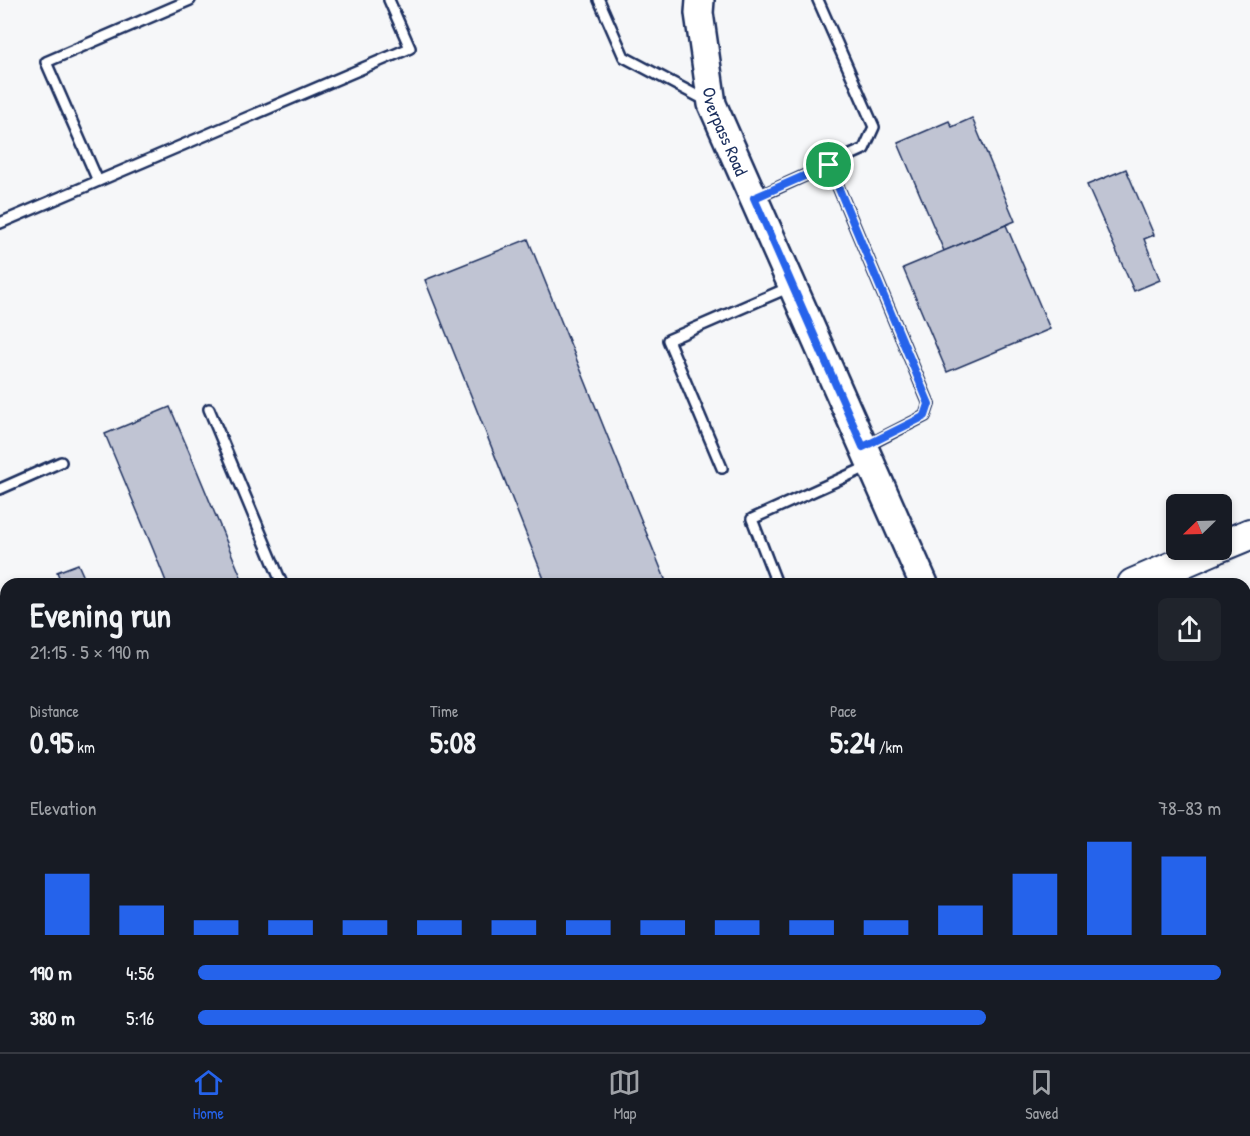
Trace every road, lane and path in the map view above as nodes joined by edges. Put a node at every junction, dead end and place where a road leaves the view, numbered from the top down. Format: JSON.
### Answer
{"nodes":[{"id":1,"x":190,"y":0,"type":"edge"},
{"id":2,"x":389,"y":0,"type":"edge"},
{"id":3,"x":599,"y":0,"type":"edge"},
{"id":4,"x":700,"y":0,"type":"edge"},
{"id":5,"x":818,"y":0,"type":"edge"},
{"id":6,"x":712,"y":104,"type":"junction"},
{"id":7,"x":829,"y":165,"type":"junction"},
{"id":8,"x":98,"y":181,"type":"junction"},
{"id":9,"x":754,"y":198,"type":"junction"},
{"id":10,"x":0,"y":223,"type":"edge"},
{"id":11,"x":792,"y":286,"type":"junction"},
{"id":12,"x":209,"y":409,"type":"dead end"},
{"id":13,"x":868,"y":456,"type":"junction"},
{"id":14,"x":60,"y":462,"type":"dead end"},
{"id":15,"x":722,"y":468,"type":"dead end"},
{"id":16,"x":0,"y":489,"type":"edge"},
{"id":17,"x":1250,"y":534,"type":"edge"},
{"id":18,"x":1232,"y":541,"type":"edge"},
{"id":19,"x":1189,"y":560,"type":"edge"},
{"id":20,"x":279,"y":578,"type":"edge"},
{"id":21,"x":775,"y":578,"type":"edge"},
{"id":22,"x":921,"y":578,"type":"edge"},
{"id":23,"x":1147,"y":578,"type":"edge"}],
"edges":[{"from":1,"to":8,"type":"lane"},
{"from":2,"to":8,"type":"lane"},
{"from":3,"to":6,"type":"lane"},
{"from":4,"to":6,"type":"main road","name":"Overpass Road"},
{"from":5,"to":7,"type":"lane"},
{"from":6,"to":9,"type":"main road","name":"Overpass Road"},
{"from":7,"to":9,"type":"lane"},
{"from":7,"to":13,"type":"lane"},
{"from":8,"to":10,"type":"lane"},
{"from":9,"to":11,"type":"main road","name":"Overpass Road"},
{"from":11,"to":13,"type":"main road","name":"Overpass Road"},
{"from":11,"to":15,"type":"lane"},
{"from":12,"to":20,"type":"lane"},
{"from":13,"to":21,"type":"lane"},
{"from":13,"to":22,"type":"main road","name":"Overpass Road"},
{"from":14,"to":16,"type":"lane"},
{"from":17,"to":18,"type":"main road"},
{"from":19,"to":23,"type":"main road"}]}
